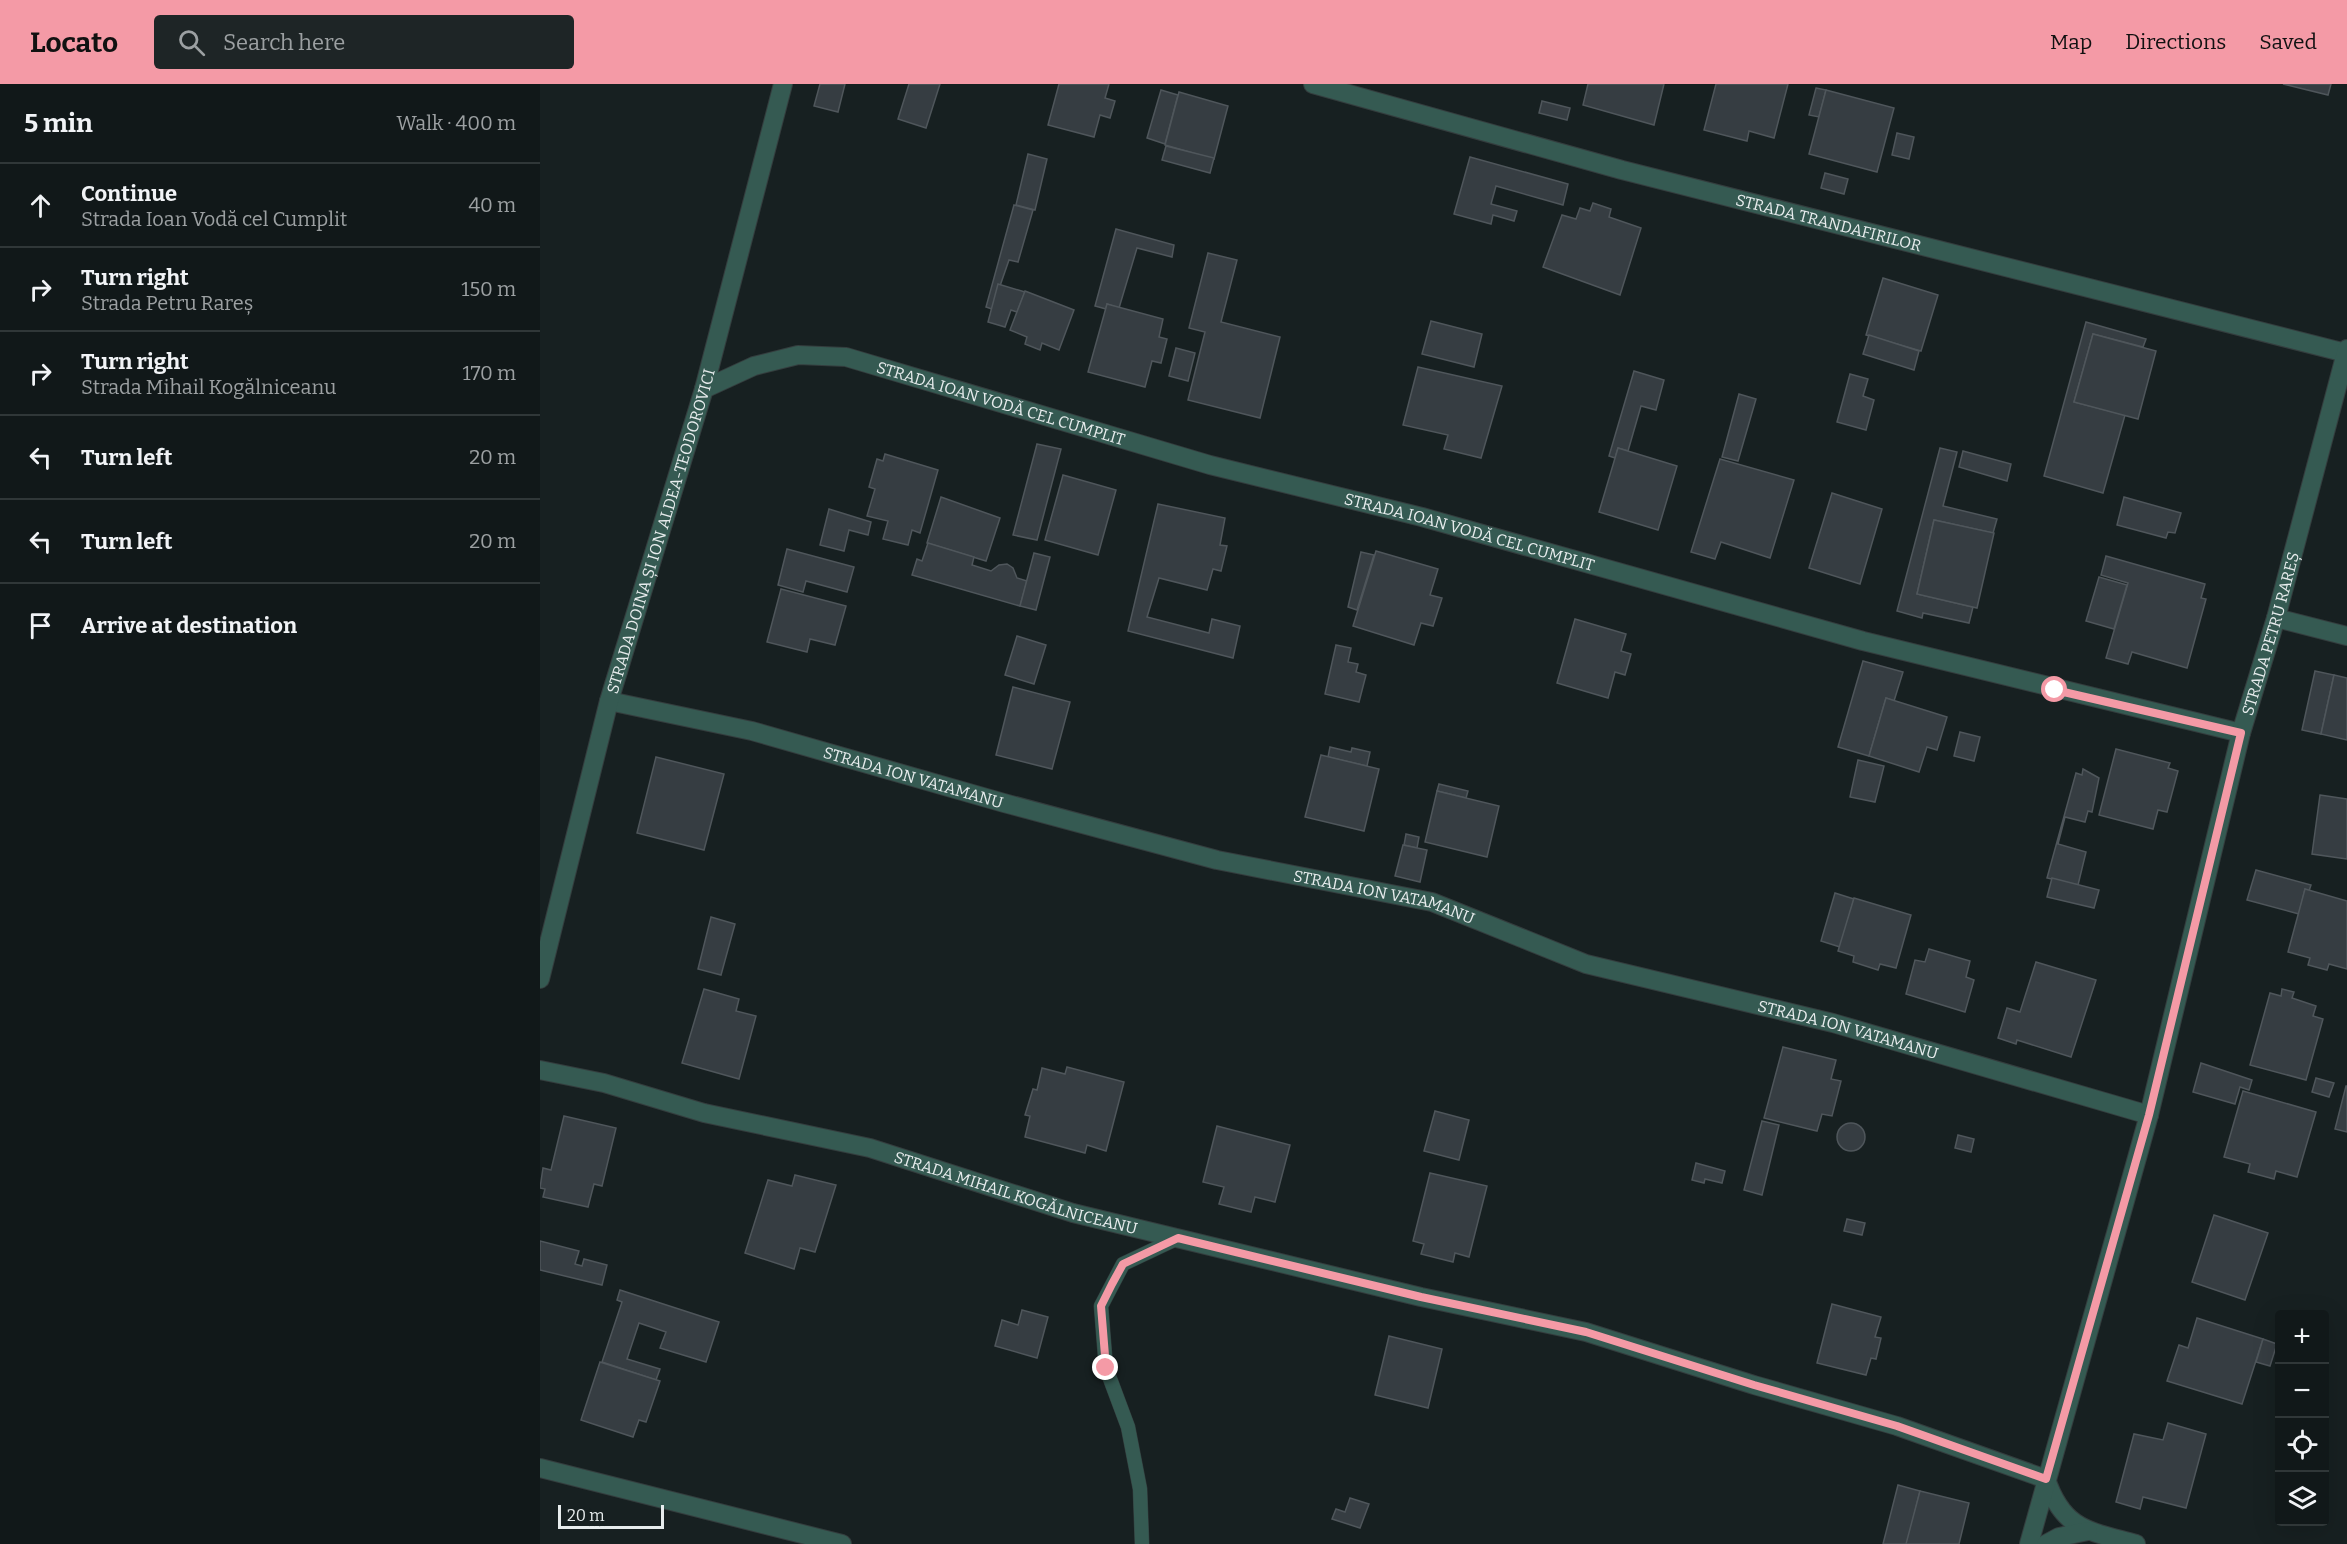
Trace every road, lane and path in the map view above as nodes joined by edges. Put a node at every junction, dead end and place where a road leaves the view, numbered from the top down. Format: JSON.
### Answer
{"nodes":[{"id":1,"x":783,"y":84,"type":"edge"},
{"id":2,"x":1313,"y":84,"type":"edge"},
{"id":3,"x":2347,"y":351,"type":"edge"},
{"id":4,"x":704,"y":388,"type":"junction"},
{"id":5,"x":2276,"y":618,"type":"junction"},
{"id":6,"x":2347,"y":636,"type":"edge"},
{"id":7,"x":609,"y":701,"type":"junction"},
{"id":8,"x":2241,"y":733,"type":"junction"},
{"id":9,"x":540,"y":979,"type":"edge"},
{"id":10,"x":540,"y":1070,"type":"edge"},
{"id":11,"x":2149,"y":1115,"type":"junction"},
{"id":12,"x":1178,"y":1238,"type":"junction"},
{"id":13,"x":540,"y":1468,"type":"edge"},
{"id":14,"x":2046,"y":1479,"type":"junction"},
{"id":15,"x":2088,"y":1531,"type":"junction"},
{"id":16,"x":842,"y":1544,"type":"edge"},
{"id":17,"x":1142,"y":1544,"type":"edge"},
{"id":18,"x":2029,"y":1544,"type":"edge"},
{"id":19,"x":2046,"y":1544,"type":"edge"},
{"id":20,"x":2136,"y":1544,"type":"edge"}],
"edges":[{"from":1,"to":4,"type":"street","name":"STRADA DOINA ȘI ION ALDEA-TEODOROVICI"},
{"from":2,"to":3,"type":"street","name":"STRADA TRANDAFIRILOR"},
{"from":3,"to":5,"type":"street","name":"STRADA PETRU RAREȘ"},
{"from":4,"to":7,"type":"street","name":"STRADA DOINA ȘI ION ALDEA-TEODOROVICI"},
{"from":4,"to":8,"type":"street","name":"STRADA IOAN VODĂ CEL CUMPLIT"},
{"from":5,"to":6,"type":"street"},
{"from":5,"to":8,"type":"street","name":"STRADA PETRU RAREȘ"},
{"from":7,"to":9,"type":"street","name":"STRADA DOINA ȘI ION ALDEA-TEODOROVICI"},
{"from":7,"to":11,"type":"street","name":"STRADA ION VATAMANU"},
{"from":8,"to":11,"type":"street","name":"STRADA PETRU RAREȘ"},
{"from":10,"to":12,"type":"street","name":"STRADA MIHAIL KOGĂLNICEANU"},
{"from":11,"to":14,"type":"street","name":"STRADA PETRU RAREȘ"},
{"from":12,"to":14,"type":"street","name":"STRADA MIHAIL KOGĂLNICEANU"},
{"from":12,"to":17,"type":"lane"},
{"from":13,"to":16,"type":"street"},
{"from":14,"to":15,"type":"street"},
{"from":14,"to":18,"type":"street","name":"STRADA PETRU RAREȘ"},
{"from":15,"to":19,"type":"street"},
{"from":15,"to":20,"type":"street"}]}
